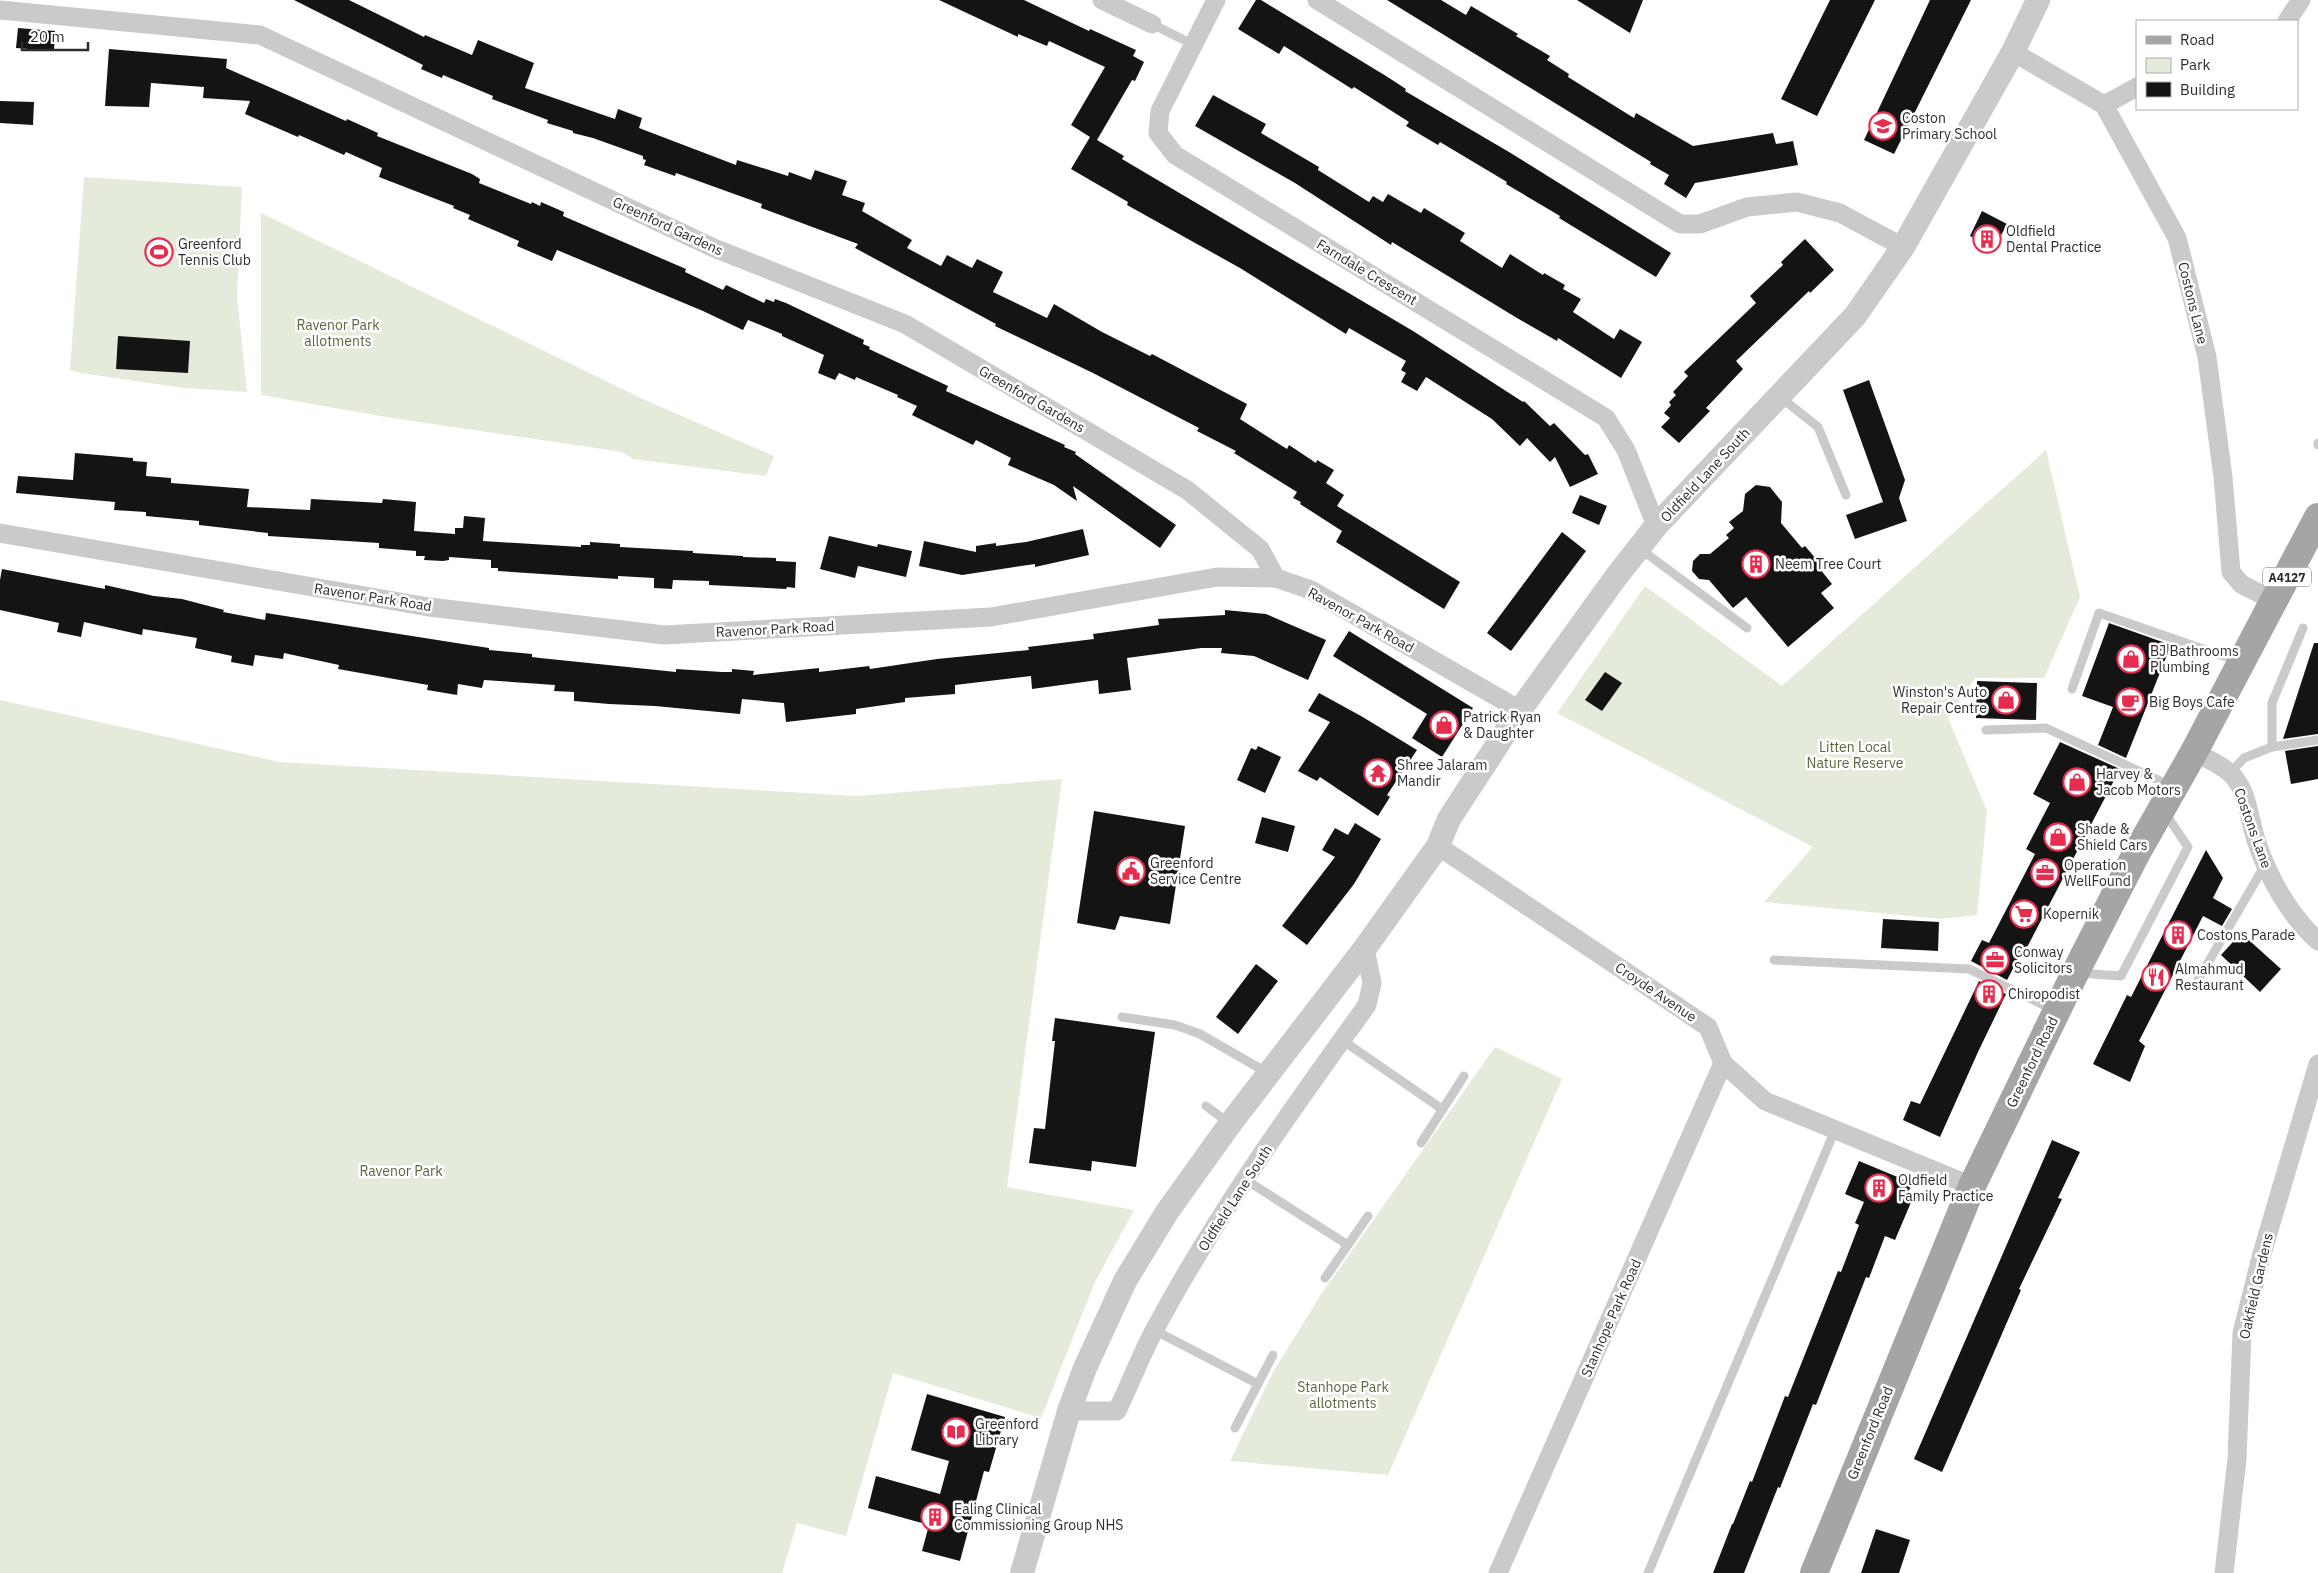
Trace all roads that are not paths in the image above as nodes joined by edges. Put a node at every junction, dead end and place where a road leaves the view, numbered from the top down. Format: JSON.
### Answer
{"nodes":[{"id":1,"x":1102,"y":0,"type":"edge"},
{"id":2,"x":1216,"y":0,"type":"edge"},
{"id":3,"x":1317,"y":0,"type":"edge"},
{"id":4,"x":2038,"y":0,"type":"edge"},
{"id":5,"x":2301,"y":0,"type":"edge"},
{"id":6,"x":0,"y":10,"type":"edge"},
{"id":7,"x":2288,"y":20,"type":"edge"},
{"id":8,"x":1152,"y":24,"type":"joint"},
{"id":9,"x":1192,"y":44,"type":"junction"},
{"id":10,"x":2013,"y":52,"type":"junction"},
{"id":11,"x":2136,"y":88,"type":"edge"},
{"id":12,"x":2104,"y":105,"type":"junction"},
{"id":13,"x":1903,"y":247,"type":"junction"},
{"id":14,"x":1779,"y":396,"type":"junction"},
{"id":15,"x":1846,"y":495,"type":"dead end"},
{"id":16,"x":2318,"y":517,"type":"edge"},
{"id":17,"x":1656,"y":526,"type":"junction"},
{"id":18,"x":0,"y":533,"type":"edge"},
{"id":19,"x":1639,"y":548,"type":"junction"},
{"id":20,"x":1276,"y":578,"type":"junction"},
{"id":21,"x":2274,"y":601,"type":"junction"},
{"id":22,"x":1747,"y":628,"type":"dead end"},
{"id":23,"x":2303,"y":628,"type":"dead end"},
{"id":24,"x":2241,"y":662,"type":"junction"},
{"id":25,"x":2072,"y":689,"type":"dead end"},
{"id":26,"x":1520,"y":710,"type":"junction"},
{"id":27,"x":1986,"y":730,"type":"dead end"},
{"id":28,"x":2318,"y":740,"type":"edge"},
{"id":29,"x":2272,"y":747,"type":"junction"},
{"id":30,"x":2194,"y":752,"type":"junction"},
{"id":31,"x":2230,"y":773,"type":"junction"},
{"id":32,"x":2168,"y":798,"type":"junction"},
{"id":33,"x":1438,"y":846,"type":"junction"},
{"id":34,"x":2265,"y":865,"type":"junction"},
{"id":35,"x":2318,"y":940,"type":"edge"},
{"id":36,"x":1365,"y":948,"type":"junction"},
{"id":37,"x":1774,"y":960,"type":"dead end"},
{"id":38,"x":2075,"y":973,"type":"junction"},
{"id":39,"x":2195,"y":985,"type":"dead end"},
{"id":40,"x":2057,"y":1012,"type":"junction"},
{"id":41,"x":1122,"y":1017,"type":"dead end"},
{"id":42,"x":1342,"y":1040,"type":"junction"},
{"id":43,"x":1723,"y":1064,"type":"junction"},
{"id":44,"x":2318,"y":1064,"type":"edge"},
{"id":45,"x":1269,"y":1073,"type":"junction"},
{"id":46,"x":1464,"y":1076,"type":"dead end"},
{"id":47,"x":1206,"y":1106,"type":"dead end"},
{"id":48,"x":1442,"y":1109,"type":"junction"},
{"id":49,"x":1230,"y":1124,"type":"junction"},
{"id":50,"x":1835,"y":1130,"type":"junction"},
{"id":51,"x":1421,"y":1143,"type":"dead end"},
{"id":52,"x":1246,"y":1180,"type":"junction"},
{"id":53,"x":1972,"y":1186,"type":"junction"},
{"id":54,"x":1368,"y":1216,"type":"dead end"},
{"id":55,"x":1348,"y":1245,"type":"junction"},
{"id":56,"x":1325,"y":1278,"type":"dead end"},
{"id":57,"x":1154,"y":1330,"type":"junction"},
{"id":58,"x":1272,"y":1355,"type":"dead end"},
{"id":59,"x":1258,"y":1384,"type":"junction"},
{"id":60,"x":1069,"y":1411,"type":"junction"},
{"id":61,"x":1235,"y":1428,"type":"dead end"},
{"id":62,"x":1022,"y":1573,"type":"edge"},
{"id":63,"x":1498,"y":1573,"type":"edge"},
{"id":64,"x":1648,"y":1573,"type":"edge"},
{"id":65,"x":1814,"y":1573,"type":"edge"},
{"id":66,"x":2224,"y":1573,"type":"edge"}],
"edges":[{"from":1,"to":8,"type":"street"},
{"from":2,"to":9,"type":"street","name":"Farndale Crescent"},
{"from":3,"to":13,"type":"street"},
{"from":4,"to":10,"type":"street","name":"Oldfield Lane South"},
{"from":5,"to":7,"type":"street"},
{"from":6,"to":20,"type":"street","name":"Greenford Gardens"},
{"from":8,"to":9,"type":"lane"},
{"from":9,"to":17,"type":"street","name":"Farndale Crescent"},
{"from":10,"to":12,"type":"street"},
{"from":10,"to":13,"type":"street","name":"Oldfield Lane South"},
{"from":11,"to":12,"type":"street"},
{"from":12,"to":21,"type":"street","name":"Costons Lane"},
{"from":13,"to":14,"type":"street","name":"Oldfield Lane South"},
{"from":14,"to":15,"type":"lane"},
{"from":14,"to":17,"type":"street","name":"Oldfield Lane South"},
{"from":16,"to":21,"type":"main road","name":"Greenford Road","number":"A4127"},
{"from":17,"to":19,"type":"street","name":"Oldfield Lane South"},
{"from":18,"to":20,"type":"street","name":"Ravenor Park Road"},
{"from":19,"to":22,"type":"lane"},
{"from":19,"to":26,"type":"street","name":"Oldfield Lane South"},
{"from":20,"to":26,"type":"street","name":"Ravenor Park Road"},
{"from":21,"to":24,"type":"main road","name":"Greenford Road","number":"A4127"},
{"from":23,"to":29,"type":"lane"},
{"from":24,"to":25,"type":"lane"},
{"from":24,"to":30,"type":"main road","name":"Greenford Road","number":"A4127"},
{"from":26,"to":33,"type":"street","name":"Oldfield Lane South"},
{"from":27,"to":32,"type":"lane"},
{"from":28,"to":29,"type":"lane"},
{"from":29,"to":31,"type":"lane"},
{"from":30,"to":31,"type":"street","name":"Costons Lane"},
{"from":30,"to":32,"type":"main road","name":"Greenford Road","number":"A4127"},
{"from":31,"to":34,"type":"street","name":"Costons Lane"},
{"from":32,"to":38,"type":"main road","name":"Greenford Road","number":"A4127"},
{"from":32,"to":38,"type":"lane"},
{"from":33,"to":36,"type":"street","name":"Oldfield Lane South"},
{"from":33,"to":43,"type":"street","name":"Croyde Avenue"},
{"from":34,"to":35,"type":"street","name":"Costons Lane"},
{"from":34,"to":39,"type":"lane"},
{"from":36,"to":42,"type":"street","name":"Oldfield Lane South"},
{"from":36,"to":45,"type":"street","name":"Oldfield Lane South"},
{"from":37,"to":40,"type":"lane"},
{"from":38,"to":40,"type":"main road","name":"Greenford Road","number":"A4127"},
{"from":40,"to":53,"type":"main road","name":"Greenford Road","number":"A4127"},
{"from":41,"to":45,"type":"lane"},
{"from":42,"to":48,"type":"lane"},
{"from":42,"to":52,"type":"street","name":"Oldfield Lane South"},
{"from":43,"to":50,"type":"street","name":"Croyde Avenue"},
{"from":43,"to":63,"type":"street","name":"Stanhope Park Road"},
{"from":44,"to":66,"type":"street","name":"Oakfield Gardens"},
{"from":45,"to":49,"type":"street","name":"Oldfield Lane South"},
{"from":46,"to":48,"type":"lane"},
{"from":47,"to":49,"type":"lane"},
{"from":48,"to":51,"type":"lane"},
{"from":49,"to":60,"type":"street","name":"Oldfield Lane South"},
{"from":50,"to":53,"type":"street","name":"Croyde Avenue"},
{"from":50,"to":64,"type":"lane"},
{"from":52,"to":55,"type":"lane"},
{"from":52,"to":57,"type":"street","name":"Oldfield Lane South"},
{"from":53,"to":65,"type":"main road","name":"Greenford Road","number":"A4127"},
{"from":54,"to":55,"type":"lane"},
{"from":55,"to":56,"type":"lane"},
{"from":57,"to":59,"type":"lane"},
{"from":57,"to":60,"type":"street","name":"Oldfield Lane South"},
{"from":58,"to":59,"type":"lane"},
{"from":59,"to":61,"type":"lane"},
{"from":60,"to":62,"type":"street","name":"Oldfield Lane South"}]}
